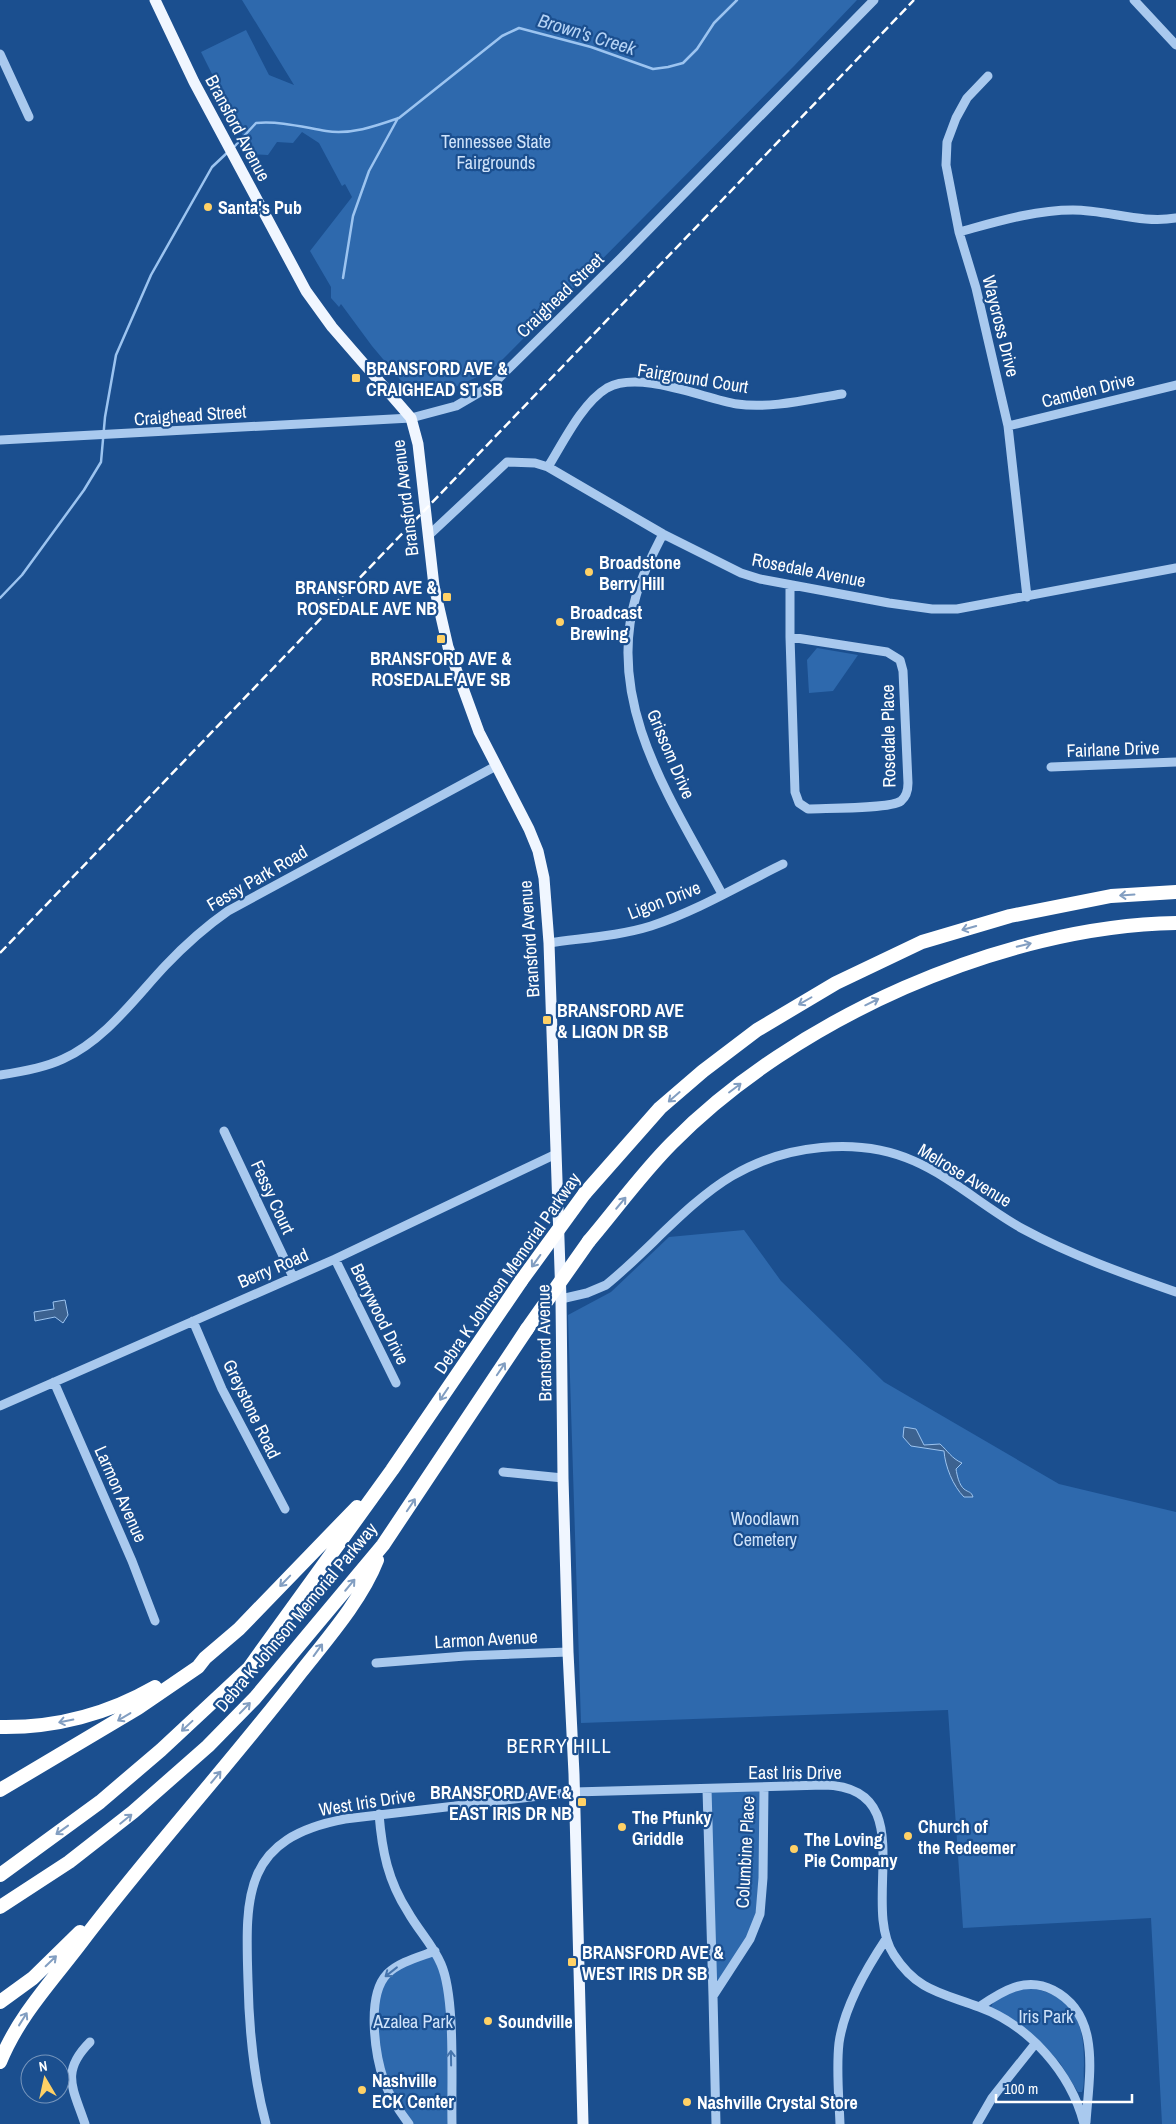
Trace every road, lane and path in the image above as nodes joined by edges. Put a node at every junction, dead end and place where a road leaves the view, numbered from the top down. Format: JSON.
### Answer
{"nodes":[{"id":1,"x":155,"y":0,"type":"edge"},
{"id":2,"x":874,"y":0,"type":"edge"},
{"id":3,"x":1134,"y":0,"type":"edge"},
{"id":4,"x":1176,"y":45,"type":"edge"},
{"id":5,"x":0,"y":54,"type":"edge"},
{"id":6,"x":988,"y":76,"type":"dead end"},
{"id":7,"x":29,"y":117,"type":"dead end"},
{"id":8,"x":1176,"y":218,"type":"edge"},
{"id":9,"x":959,"y":232,"type":"junction"},
{"id":10,"x":1176,"y":385,"type":"edge"},
{"id":11,"x":842,"y":394,"type":"dead end"},
{"id":12,"x":411,"y":418,"type":"junction"},
{"id":13,"x":1008,"y":426,"type":"junction"},
{"id":14,"x":0,"y":440,"type":"edge"},
{"id":15,"x":548,"y":467,"type":"junction"},
{"id":16,"x":663,"y":534,"type":"junction"},
{"id":17,"x":428,"y":536,"type":"junction"},
{"id":18,"x":1176,"y":568,"type":"edge"},
{"id":19,"x":790,"y":585,"type":"junction"},
{"id":20,"x":1027,"y":597,"type":"junction"},
{"id":21,"x":790,"y":637,"type":"junction"},
{"id":22,"x":1176,"y":762,"type":"edge"},
{"id":23,"x":496,"y":766,"type":"junction"},
{"id":24,"x":1051,"y":767,"type":"dead end"},
{"id":25,"x":784,"y":864,"type":"dead end"},
{"id":26,"x":1176,"y":892,"type":"edge"},
{"id":27,"x":722,"y":894,"type":"junction"},
{"id":28,"x":1176,"y":922,"type":"edge"},
{"id":29,"x":549,"y":942,"type":"junction"},
{"id":30,"x":0,"y":1075,"type":"edge"},
{"id":31,"x":224,"y":1131,"type":"dead end"},
{"id":32,"x":556,"y":1154,"type":"junction"},
{"id":33,"x":335,"y":1259,"type":"junction"},
{"id":34,"x":293,"y":1277,"type":"junction"},
{"id":35,"x":1176,"y":1292,"type":"edge"},
{"id":36,"x":561,"y":1299,"type":"junction"},
{"id":37,"x":193,"y":1321,"type":"junction"},
{"id":38,"x":54,"y":1382,"type":"junction"},
{"id":39,"x":396,"y":1383,"type":"dead end"},
{"id":40,"x":0,"y":1406,"type":"edge"},
{"id":41,"x":392,"y":1470,"type":"junction"},
{"id":42,"x":503,"y":1472,"type":"dead end"},
{"id":43,"x":563,"y":1478,"type":"junction"},
{"id":44,"x":285,"y":1509,"type":"dead end"},
{"id":45,"x":383,"y":1545,"type":"junction"},
{"id":46,"x":154,"y":1621,"type":"dead end"},
{"id":47,"x":568,"y":1652,"type":"junction"},
{"id":48,"x":205,"y":1658,"type":"junction"},
{"id":49,"x":376,"y":1662,"type":"dead end"},
{"id":50,"x":0,"y":1727,"type":"edge"},
{"id":51,"x":764,"y":1788,"type":"junction"},
{"id":52,"x":707,"y":1789,"type":"junction"},
{"id":53,"x":0,"y":1790,"type":"edge"},
{"id":54,"x":574,"y":1792,"type":"junction"},
{"id":55,"x":378,"y":1814,"type":"junction"},
{"id":56,"x":0,"y":1875,"type":"edge"},
{"id":57,"x":0,"y":1907,"type":"edge"},
{"id":58,"x":107,"y":1907,"type":"junction"},
{"id":59,"x":886,"y":1939,"type":"junction"},
{"id":60,"x":435,"y":1951,"type":"junction"},
{"id":61,"x":713,"y":1996,"type":"junction"},
{"id":62,"x":0,"y":2002,"type":"edge"},
{"id":63,"x":979,"y":2007,"type":"junction"},
{"id":64,"x":90,"y":2042,"type":"dead end"},
{"id":65,"x":1035,"y":2044,"type":"junction"},
{"id":66,"x":0,"y":2062,"type":"edge"},
{"id":67,"x":85,"y":2124,"type":"edge"},
{"id":68,"x":266,"y":2124,"type":"edge"},
{"id":69,"x":409,"y":2124,"type":"edge"},
{"id":70,"x":452,"y":2124,"type":"edge"},
{"id":71,"x":583,"y":2124,"type":"edge"},
{"id":72,"x":716,"y":2124,"type":"edge"},
{"id":73,"x":840,"y":2124,"type":"edge"},
{"id":74,"x":977,"y":2124,"type":"edge"},
{"id":75,"x":1085,"y":2124,"type":"edge"}],
"edges":[{"from":1,"to":12,"type":"main road","name":"Bransford Avenue"},
{"from":2,"to":12,"type":"street","name":"Craighead Street"},
{"from":3,"to":4,"type":"street"},
{"from":5,"to":7,"type":"street"},
{"from":6,"to":9,"type":"street","name":"Waycross Drive"},
{"from":8,"to":9,"type":"street"},
{"from":9,"to":13,"type":"street","name":"Waycross Drive"},
{"from":10,"to":13,"type":"street","name":"Camden Drive"},
{"from":11,"to":15,"type":"street","name":"Fairground Court"},
{"from":12,"to":14,"type":"street","name":"Craighead Street"},
{"from":12,"to":17,"type":"main road","name":"Bransford Avenue"},
{"from":13,"to":20,"type":"street","name":"Waycross Drive"},
{"from":15,"to":16,"type":"street","name":"Rosedale Avenue"},
{"from":15,"to":17,"type":"street","name":"Rosedale Avenue"},
{"from":16,"to":19,"type":"street","name":"Rosedale Avenue"},
{"from":16,"to":27,"type":"street","name":"Grissom Drive"},
{"from":17,"to":23,"type":"main road","name":"Bransford Avenue"},
{"from":18,"to":20,"type":"street","name":"Rosedale Avenue"},
{"from":19,"to":20,"type":"street","name":"Rosedale Avenue"},
{"from":19,"to":21,"type":"street","name":"Rosedale Place"},
{"from":21,"to":21,"type":"street","name":"Rosedale Place"},
{"from":22,"to":24,"type":"street","name":"Fairlane Drive"},
{"from":23,"to":29,"type":"main road","name":"Bransford Avenue"},
{"from":23,"to":30,"type":"street","name":"Fessy Park Road"},
{"from":25,"to":27,"type":"street","name":"Ligon Drive"},
{"from":26,"to":41,"type":"highway","name":"Debra K Johnson Memorial Parkway","one_way":true,"bridge":true},
{"from":27,"to":29,"type":"street","name":"Ligon Drive"},
{"from":45,"to":28,"type":"highway","name":"Debra K Johnson Memorial Parkway","one_way":true,"bridge":true},
{"from":29,"to":32,"type":"main road","name":"Bransford Avenue"},
{"from":31,"to":34,"type":"street","name":"Fessy Court"},
{"from":32,"to":33,"type":"street","name":"Berry Road"},
{"from":32,"to":36,"type":"main road","name":"Bransford Avenue"},
{"from":33,"to":34,"type":"street","name":"Berry Road"},
{"from":33,"to":39,"type":"street","name":"Berrywood Drive"},
{"from":34,"to":37,"type":"street","name":"Berry Road"},
{"from":35,"to":36,"type":"street","name":"Melrose Avenue"},
{"from":36,"to":43,"type":"main road","name":"Bransford Avenue"},
{"from":37,"to":38,"type":"street","name":"Berry Road"},
{"from":37,"to":44,"type":"street","name":"Greystone Road"},
{"from":38,"to":40,"type":"street","name":"Berry Road"},
{"from":38,"to":46,"type":"street","name":"Larmon Avenue"},
{"from":41,"to":48,"type":"highway","one_way":true},
{"from":41,"to":56,"type":"highway","name":"Debra K Johnson Memorial Parkway","one_way":true},
{"from":42,"to":43,"type":"street"},
{"from":43,"to":47,"type":"main road","name":"Bransford Avenue"},
{"from":57,"to":45,"type":"highway","name":"Debra K Johnson Memorial Parkway","one_way":true},
{"from":58,"to":45,"type":"highway","one_way":true},
{"from":47,"to":49,"type":"street","name":"Larmon Avenue"},
{"from":47,"to":54,"type":"main road","name":"Bransford Avenue"},
{"from":48,"to":50,"type":"highway","one_way":true},
{"from":48,"to":53,"type":"highway","one_way":true},
{"from":51,"to":52,"type":"street","name":"East Iris Drive"},
{"from":51,"to":59,"type":"street","name":"East Iris Drive"},
{"from":51,"to":61,"type":"street","name":"Columbine Place"},
{"from":52,"to":54,"type":"street","name":"East Iris Drive"},
{"from":52,"to":61,"type":"street","name":"Columbine Place"},
{"from":54,"to":55,"type":"street","name":"West Iris Drive"},
{"from":54,"to":71,"type":"main road","name":"Bransford Avenue"},
{"from":55,"to":60,"type":"street"},
{"from":55,"to":68,"type":"street","name":"West Iris Drive"},
{"from":62,"to":58,"type":"highway","one_way":true},
{"from":66,"to":58,"type":"highway","one_way":true},
{"from":59,"to":63,"type":"street","name":"East Iris Drive"},
{"from":59,"to":73,"type":"street"},
{"from":60,"to":69,"type":"street","one_way":true},
{"from":70,"to":60,"type":"street","one_way":true},
{"from":61,"to":72,"type":"street","name":"Columbine Place"},
{"from":63,"to":65,"type":"street","name":"East Iris Drive"},
{"from":63,"to":75,"type":"street","name":"East Iris Drive"},
{"from":64,"to":67,"type":"street"},
{"from":65,"to":74,"type":"street"},
{"from":65,"to":75,"type":"street","name":"East Iris Drive"}]}
